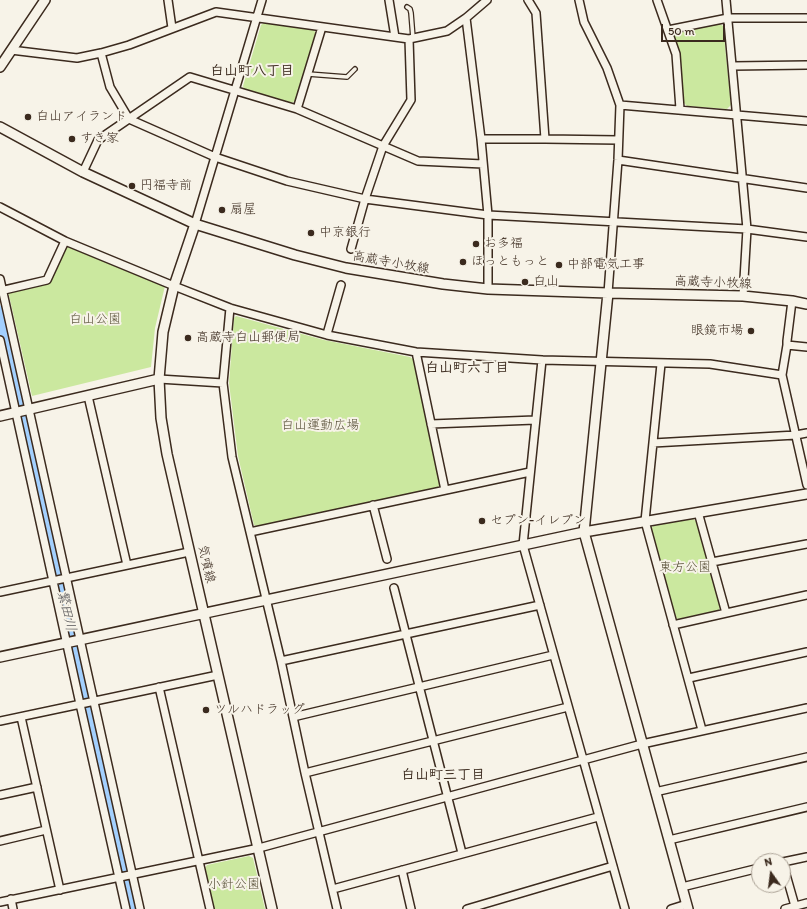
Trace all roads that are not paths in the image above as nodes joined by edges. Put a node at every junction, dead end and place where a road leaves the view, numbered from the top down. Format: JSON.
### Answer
{"nodes":[{"id":1,"x":45,"y":0,"type":"edge"},
{"id":2,"x":168,"y":0,"type":"edge"},
{"id":3,"x":262,"y":0,"type":"edge"},
{"id":4,"x":389,"y":0,"type":"edge"},
{"id":5,"x":487,"y":0,"type":"edge"},
{"id":6,"x":528,"y":0,"type":"edge"},
{"id":7,"x":579,"y":0,"type":"edge"},
{"id":8,"x":657,"y":0,"type":"edge"},
{"id":9,"x":726,"y":0,"type":"edge"},
{"id":10,"x":407,"y":7,"type":"dead end"},
{"id":11,"x":257,"y":18,"type":"junction"},
{"id":12,"x":466,"y":18,"type":"junction"},
{"id":13,"x":728,"y":18,"type":"junction"},
{"id":14,"x":807,"y":18,"type":"edge"},
{"id":15,"x":322,"y":27,"type":"junction"},
{"id":16,"x":172,"y":28,"type":"junction"},
{"id":17,"x":668,"y":30,"type":"junction"},
{"id":18,"x":395,"y":37,"type":"junction"},
{"id":19,"x":411,"y":39,"type":"junction"},
{"id":20,"x":11,"y":50,"type":"junction"},
{"id":21,"x":101,"y":53,"type":"junction"},
{"id":22,"x":807,"y":64,"type":"edge"},
{"id":23,"x":733,"y":66,"type":"junction"},
{"id":24,"x":0,"y":67,"type":"edge"},
{"id":25,"x":355,"y":69,"type":"dead end"},
{"id":26,"x":308,"y":74,"type":"junction"},
{"id":27,"x":235,"y":91,"type":"junction"},
{"id":28,"x":620,"y":104,"type":"junction"},
{"id":29,"x":297,"y":109,"type":"junction"},
{"id":30,"x":680,"y":109,"type":"junction"},
{"id":31,"x":738,"y":115,"type":"junction"},
{"id":32,"x":129,"y":119,"type":"junction"},
{"id":33,"x":807,"y":122,"type":"edge"},
{"id":34,"x":0,"y":127,"type":"edge"},
{"id":35,"x":545,"y":138,"type":"junction"},
{"id":36,"x":481,"y":139,"type":"junction"},
{"id":37,"x":618,"y":140,"type":"junction"},
{"id":38,"x":383,"y":146,"type":"junction"},
{"id":39,"x":215,"y":157,"type":"junction"},
{"id":40,"x":618,"y":160,"type":"junction"},
{"id":41,"x":483,"y":164,"type":"junction"},
{"id":42,"x":83,"y":172,"type":"junction"},
{"id":43,"x":743,"y":178,"type":"junction"},
{"id":44,"x":807,"y":188,"type":"edge"},
{"id":45,"x":365,"y":199,"type":"junction"},
{"id":46,"x":0,"y":207,"type":"edge"},
{"id":47,"x":488,"y":215,"type":"junction"},
{"id":48,"x":613,"y":222,"type":"junction"},
{"id":49,"x":195,"y":224,"type":"junction"},
{"id":50,"x":747,"y":229,"type":"junction"},
{"id":51,"x":807,"y":237,"type":"edge"},
{"id":52,"x":66,"y":241,"type":"junction"},
{"id":53,"x":351,"y":249,"type":"dead end"},
{"id":54,"x":0,"y":279,"type":"edge"},
{"id":55,"x":341,"y":285,"type":"dead end"},
{"id":56,"x":174,"y":286,"type":"junction"},
{"id":57,"x":488,"y":289,"type":"junction"},
{"id":58,"x":1,"y":290,"type":"edge"},
{"id":59,"x":608,"y":293,"type":"junction"},
{"id":60,"x":743,"y":296,"type":"junction"},
{"id":61,"x":792,"y":301,"type":"junction"},
{"id":62,"x":807,"y":304,"type":"edge"},
{"id":63,"x":230,"y":308,"type":"junction"},
{"id":64,"x":327,"y":334,"type":"junction"},
{"id":65,"x":0,"y":340,"type":"edge"},
{"id":66,"x":787,"y":345,"type":"junction"},
{"id":67,"x":807,"y":347,"type":"edge"},
{"id":68,"x":416,"y":352,"type":"junction"},
{"id":69,"x":542,"y":360,"type":"junction"},
{"id":70,"x":601,"y":362,"type":"junction"},
{"id":71,"x":661,"y":364,"type":"junction"},
{"id":72,"x":782,"y":374,"type":"junction"},
{"id":73,"x":159,"y":379,"type":"junction"},
{"id":74,"x":223,"y":383,"type":"junction"},
{"id":75,"x":88,"y":396,"type":"junction"},
{"id":76,"x":29,"y":410,"type":"junction"},
{"id":77,"x":16,"y":412,"type":"junction"},
{"id":78,"x":0,"y":416,"type":"edge"},
{"id":79,"x":535,"y":420,"type":"junction"},
{"id":80,"x":431,"y":424,"type":"junction"},
{"id":81,"x":807,"y":433,"type":"edge"},
{"id":82,"x":796,"y":435,"type":"junction"},
{"id":83,"x":653,"y":442,"type":"junction"},
{"id":84,"x":530,"y":472,"type":"junction"},
{"id":85,"x":807,"y":485,"type":"edge"},
{"id":86,"x":445,"y":490,"type":"junction"},
{"id":87,"x":807,"y":494,"type":"edge"},
{"id":88,"x":373,"y":505,"type":"junction"},
{"id":89,"x":698,"y":512,"type":"junction"},
{"id":90,"x":645,"y":521,"type":"junction"},
{"id":91,"x":250,"y":532,"type":"junction"},
{"id":92,"x":584,"y":532,"type":"junction"},
{"id":93,"x":807,"y":544,"type":"edge"},
{"id":94,"x":523,"y":545,"type":"junction"},
{"id":95,"x":190,"y":552,"type":"junction"},
{"id":96,"x":387,"y":559,"type":"dead end"},
{"id":97,"x":712,"y":562,"type":"junction"},
{"id":98,"x":126,"y":565,"type":"junction"},
{"id":99,"x":66,"y":578,"type":"junction"},
{"id":100,"x":52,"y":581,"type":"junction"},
{"id":101,"x":394,"y":588,"type":"dead end"},
{"id":102,"x":0,"y":592,"type":"edge"},
{"id":103,"x":807,"y":595,"type":"edge"},
{"id":104,"x":266,"y":601,"type":"junction"},
{"id":105,"x":540,"y":605,"type":"junction"},
{"id":106,"x":726,"y":613,"type":"junction"},
{"id":107,"x":204,"y":614,"type":"junction"},
{"id":108,"x":673,"y":625,"type":"junction"},
{"id":109,"x":406,"y":634,"type":"junction"},
{"id":110,"x":80,"y":640,"type":"junction"},
{"id":111,"x":67,"y":643,"type":"junction"},
{"id":112,"x":807,"y":652,"type":"edge"},
{"id":113,"x":553,"y":655,"type":"junction"},
{"id":114,"x":0,"y":657,"type":"edge"},
{"id":115,"x":281,"y":661,"type":"junction"},
{"id":116,"x":218,"y":675,"type":"junction"},
{"id":117,"x":689,"y":678,"type":"junction"},
{"id":118,"x":159,"y":687,"type":"junction"},
{"id":119,"x":420,"y":687,"type":"junction"},
{"id":120,"x":93,"y":701,"type":"junction"},
{"id":121,"x":80,"y":704,"type":"junction"},
{"id":122,"x":568,"y":707,"type":"junction"},
{"id":123,"x":807,"y":708,"type":"edge"},
{"id":124,"x":21,"y":717,"type":"junction"},
{"id":125,"x":293,"y":717,"type":"junction"},
{"id":126,"x":0,"y":721,"type":"edge"},
{"id":127,"x":702,"y":730,"type":"junction"},
{"id":128,"x":434,"y":740,"type":"junction"},
{"id":129,"x":642,"y":744,"type":"junction"},
{"id":130,"x":807,"y":757,"type":"edge"},
{"id":131,"x":583,"y":760,"type":"junction"},
{"id":132,"x":305,"y":772,"type":"junction"},
{"id":133,"x":37,"y":787,"type":"junction"},
{"id":134,"x":655,"y":792,"type":"junction"},
{"id":135,"x":0,"y":795,"type":"edge"},
{"id":136,"x":448,"y":796,"type":"junction"},
{"id":137,"x":807,"y":807,"type":"edge"},
{"id":138,"x":598,"y":817,"type":"junction"},
{"id":139,"x":46,"y":830,"type":"junction"},
{"id":140,"x":319,"y":831,"type":"junction"},
{"id":141,"x":0,"y":840,"type":"edge"},
{"id":142,"x":669,"y":840,"type":"junction"},
{"id":143,"x":258,"y":848,"type":"junction"},
{"id":144,"x":462,"y":853,"type":"junction"},
{"id":145,"x":807,"y":857,"type":"edge"},
{"id":146,"x":200,"y":860,"type":"junction"},
{"id":147,"x":791,"y":861,"type":"edge"},
{"id":148,"x":613,"y":866,"type":"junction"},
{"id":149,"x":402,"y":870,"type":"junction"},
{"id":150,"x":751,"y":870,"type":"edge"},
{"id":151,"x":132,"y":874,"type":"junction"},
{"id":152,"x":119,"y":877,"type":"junction"},
{"id":153,"x":682,"y":887,"type":"junction"},
{"id":154,"x":333,"y":889,"type":"junction"},
{"id":155,"x":60,"y":890,"type":"junction"},
{"id":156,"x":791,"y":892,"type":"edge"},
{"id":157,"x":11,"y":899,"type":"junction"},
{"id":158,"x":0,"y":902,"type":"edge"},
{"id":159,"x":807,"y":903,"type":"edge"},
{"id":160,"x":795,"y":906,"type":"junction"},
{"id":161,"x":688,"y":907,"type":"edge"},
{"id":162,"x":13,"y":909,"type":"edge"},
{"id":163,"x":126,"y":909,"type":"edge"},
{"id":164,"x":140,"y":909,"type":"edge"},
{"id":165,"x":210,"y":909,"type":"edge"},
{"id":166,"x":272,"y":909,"type":"edge"},
{"id":167,"x":337,"y":909,"type":"edge"},
{"id":168,"x":411,"y":909,"type":"edge"},
{"id":169,"x":467,"y":909,"type":"edge"},
{"id":170,"x":625,"y":909,"type":"edge"},
{"id":171,"x":671,"y":909,"type":"edge"},
{"id":172,"x":785,"y":909,"type":"edge"}],
"edges":[{"from":1,"to":20,"type":"street"},
{"from":2,"to":16,"type":"street"},
{"from":3,"to":11,"type":"street"},
{"from":4,"to":18,"type":"street"},
{"from":5,"to":12,"type":"street"},
{"from":6,"to":35,"type":"street"},
{"from":7,"to":28,"type":"street"},
{"from":8,"to":17,"type":"street"},
{"from":9,"to":13,"type":"street"},
{"from":10,"to":19,"type":"lane"},
{"from":11,"to":15,"type":"street"},
{"from":11,"to":16,"type":"street"},
{"from":11,"to":27,"type":"street"},
{"from":12,"to":19,"type":"street"},
{"from":12,"to":36,"type":"street"},
{"from":13,"to":14,"type":"street"},
{"from":13,"to":17,"type":"street"},
{"from":13,"to":23,"type":"street"},
{"from":15,"to":18,"type":"street"},
{"from":15,"to":26,"type":"street"},
{"from":16,"to":21,"type":"street"},
{"from":17,"to":30,"type":"street"},
{"from":18,"to":19,"type":"street"},
{"from":19,"to":38,"type":"street"},
{"from":20,"to":21,"type":"street"},
{"from":20,"to":24,"type":"street"},
{"from":21,"to":32,"type":"street"},
{"from":22,"to":23,"type":"street"},
{"from":23,"to":31,"type":"street"},
{"from":25,"to":26,"type":"lane"},
{"from":26,"to":29,"type":"street"},
{"from":27,"to":29,"type":"street"},
{"from":27,"to":32,"type":"street"},
{"from":27,"to":39,"type":"street"},
{"from":28,"to":30,"type":"street"},
{"from":28,"to":37,"type":"street"},
{"from":29,"to":38,"type":"street"},
{"from":30,"to":31,"type":"street"},
{"from":31,"to":33,"type":"street"},
{"from":31,"to":43,"type":"street"},
{"from":32,"to":39,"type":"street"},
{"from":32,"to":42,"type":"street"},
{"from":34,"to":42,"type":"street","name":"高蔵寺小牧線"},
{"from":35,"to":36,"type":"street"},
{"from":35,"to":37,"type":"street"},
{"from":36,"to":41,"type":"street"},
{"from":37,"to":40,"type":"street"},
{"from":38,"to":41,"type":"street"},
{"from":38,"to":45,"type":"street"},
{"from":39,"to":45,"type":"street"},
{"from":39,"to":49,"type":"street"},
{"from":40,"to":43,"type":"street"},
{"from":40,"to":48,"type":"street"},
{"from":41,"to":47,"type":"street"},
{"from":42,"to":49,"type":"street","name":"高蔵寺小牧線"},
{"from":43,"to":44,"type":"street"},
{"from":43,"to":50,"type":"street"},
{"from":45,"to":47,"type":"street"},
{"from":45,"to":53,"type":"street"},
{"from":46,"to":52,"type":"street"},
{"from":47,"to":48,"type":"street"},
{"from":47,"to":57,"type":"street"},
{"from":48,"to":50,"type":"street"},
{"from":48,"to":59,"type":"street"},
{"from":49,"to":56,"type":"street","name":"気噴線"},
{"from":49,"to":57,"type":"street","name":"高蔵寺小牧線"},
{"from":50,"to":51,"type":"street"},
{"from":50,"to":60,"type":"street"},
{"from":52,"to":56,"type":"street"},
{"from":52,"to":58,"type":"street"},
{"from":54,"to":58,"type":"street"},
{"from":55,"to":64,"type":"street"},
{"from":56,"to":63,"type":"street"},
{"from":56,"to":73,"type":"street","name":"気噴線"},
{"from":57,"to":59,"type":"street","name":"高蔵寺小牧線"},
{"from":58,"to":76,"type":"street"},
{"from":59,"to":60,"type":"street","name":"高蔵寺小牧線"},
{"from":59,"to":70,"type":"street"},
{"from":60,"to":61,"type":"street","name":"高蔵寺小牧線"},
{"from":61,"to":62,"type":"street","name":"高蔵寺小牧線"},
{"from":61,"to":66,"type":"street"},
{"from":63,"to":64,"type":"street"},
{"from":63,"to":74,"type":"street"},
{"from":64,"to":68,"type":"street"},
{"from":65,"to":77,"type":"street"},
{"from":66,"to":67,"type":"street"},
{"from":66,"to":72,"type":"street"},
{"from":68,"to":69,"type":"street"},
{"from":68,"to":80,"type":"street"},
{"from":69,"to":70,"type":"street"},
{"from":69,"to":79,"type":"street"},
{"from":70,"to":71,"type":"street"},
{"from":70,"to":92,"type":"street"},
{"from":71,"to":72,"type":"street"},
{"from":71,"to":83,"type":"street"},
{"from":72,"to":82,"type":"street"},
{"from":73,"to":74,"type":"street"},
{"from":73,"to":75,"type":"street"},
{"from":73,"to":95,"type":"street","name":"気噴線"},
{"from":74,"to":91,"type":"street"},
{"from":75,"to":76,"type":"street"},
{"from":75,"to":98,"type":"street"},
{"from":76,"to":77,"type":"street"},
{"from":76,"to":99,"type":"street"},
{"from":77,"to":78,"type":"street"},
{"from":77,"to":100,"type":"street"},
{"from":79,"to":80,"type":"street"},
{"from":79,"to":84,"type":"street"},
{"from":80,"to":86,"type":"street"},
{"from":81,"to":82,"type":"street"},
{"from":82,"to":83,"type":"street"},
{"from":82,"to":85,"type":"street"},
{"from":83,"to":90,"type":"street"},
{"from":84,"to":86,"type":"street"},
{"from":84,"to":94,"type":"street"},
{"from":86,"to":88,"type":"street"},
{"from":87,"to":89,"type":"street"},
{"from":88,"to":91,"type":"street"},
{"from":88,"to":96,"type":"street"},
{"from":89,"to":90,"type":"street"},
{"from":89,"to":97,"type":"street"},
{"from":90,"to":92,"type":"street"},
{"from":90,"to":108,"type":"street"},
{"from":91,"to":104,"type":"street"},
{"from":92,"to":94,"type":"street"},
{"from":92,"to":129,"type":"street"},
{"from":93,"to":97,"type":"street"},
{"from":94,"to":104,"type":"street"},
{"from":94,"to":105,"type":"street"},
{"from":95,"to":98,"type":"street"},
{"from":95,"to":107,"type":"street","name":"気噴線"},
{"from":97,"to":106,"type":"street"},
{"from":98,"to":99,"type":"street"},
{"from":99,"to":100,"type":"street"},
{"from":99,"to":110,"type":"street"},
{"from":100,"to":102,"type":"street"},
{"from":100,"to":111,"type":"street"},
{"from":101,"to":109,"type":"street"},
{"from":103,"to":106,"type":"street"},
{"from":104,"to":107,"type":"street"},
{"from":104,"to":115,"type":"street"},
{"from":105,"to":109,"type":"street"},
{"from":105,"to":113,"type":"street"},
{"from":106,"to":108,"type":"street"},
{"from":107,"to":110,"type":"street"},
{"from":107,"to":116,"type":"street","name":"気噴線"},
{"from":108,"to":117,"type":"street"},
{"from":109,"to":115,"type":"street"},
{"from":109,"to":119,"type":"street"},
{"from":110,"to":111,"type":"street"},
{"from":110,"to":120,"type":"street"},
{"from":111,"to":114,"type":"street"},
{"from":111,"to":121,"type":"street"},
{"from":112,"to":117,"type":"street"},
{"from":113,"to":119,"type":"street"},
{"from":113,"to":122,"type":"street"},
{"from":115,"to":125,"type":"street"},
{"from":116,"to":118,"type":"street"},
{"from":116,"to":143,"type":"street","name":"気噴線"},
{"from":117,"to":127,"type":"street"},
{"from":118,"to":120,"type":"street"},
{"from":118,"to":146,"type":"street"},
{"from":119,"to":125,"type":"street"},
{"from":119,"to":128,"type":"street"},
{"from":120,"to":121,"type":"street"},
{"from":120,"to":151,"type":"street"},
{"from":121,"to":124,"type":"street"},
{"from":121,"to":152,"type":"street"},
{"from":122,"to":128,"type":"street"},
{"from":122,"to":131,"type":"street"},
{"from":123,"to":127,"type":"street"},
{"from":124,"to":126,"type":"street"},
{"from":124,"to":133,"type":"street"},
{"from":125,"to":132,"type":"street"},
{"from":127,"to":129,"type":"street"},
{"from":128,"to":132,"type":"street"},
{"from":128,"to":136,"type":"street"},
{"from":129,"to":131,"type":"street"},
{"from":129,"to":134,"type":"street"},
{"from":130,"to":134,"type":"street"},
{"from":131,"to":136,"type":"street"},
{"from":131,"to":138,"type":"street"},
{"from":132,"to":140,"type":"street"},
{"from":133,"to":135,"type":"street"},
{"from":133,"to":139,"type":"street"},
{"from":134,"to":142,"type":"street"},
{"from":136,"to":140,"type":"street"},
{"from":136,"to":144,"type":"street"},
{"from":137,"to":142,"type":"street"},
{"from":138,"to":144,"type":"street"},
{"from":138,"to":148,"type":"street"},
{"from":139,"to":141,"type":"street"},
{"from":139,"to":155,"type":"street"},
{"from":140,"to":143,"type":"street"},
{"from":140,"to":154,"type":"street"},
{"from":142,"to":153,"type":"street"},
{"from":143,"to":146,"type":"street"},
{"from":143,"to":166,"type":"street","name":"気噴線"},
{"from":144,"to":149,"type":"street"},
{"from":145,"to":147,"type":"street"},
{"from":146,"to":151,"type":"street"},
{"from":146,"to":165,"type":"street"},
{"from":148,"to":169,"type":"street"},
{"from":148,"to":170,"type":"street"},
{"from":149,"to":154,"type":"street"},
{"from":149,"to":168,"type":"street"},
{"from":150,"to":153,"type":"street"},
{"from":151,"to":152,"type":"street"},
{"from":151,"to":164,"type":"street"},
{"from":152,"to":155,"type":"street"},
{"from":152,"to":163,"type":"street"},
{"from":153,"to":161,"type":"street"},
{"from":154,"to":167,"type":"street"},
{"from":155,"to":157,"type":"street"},
{"from":156,"to":160,"type":"street"},
{"from":157,"to":158,"type":"street"},
{"from":157,"to":162,"type":"street"},
{"from":159,"to":160,"type":"street"},
{"from":160,"to":172,"type":"street"},
{"from":161,"to":171,"type":"street"}]}
